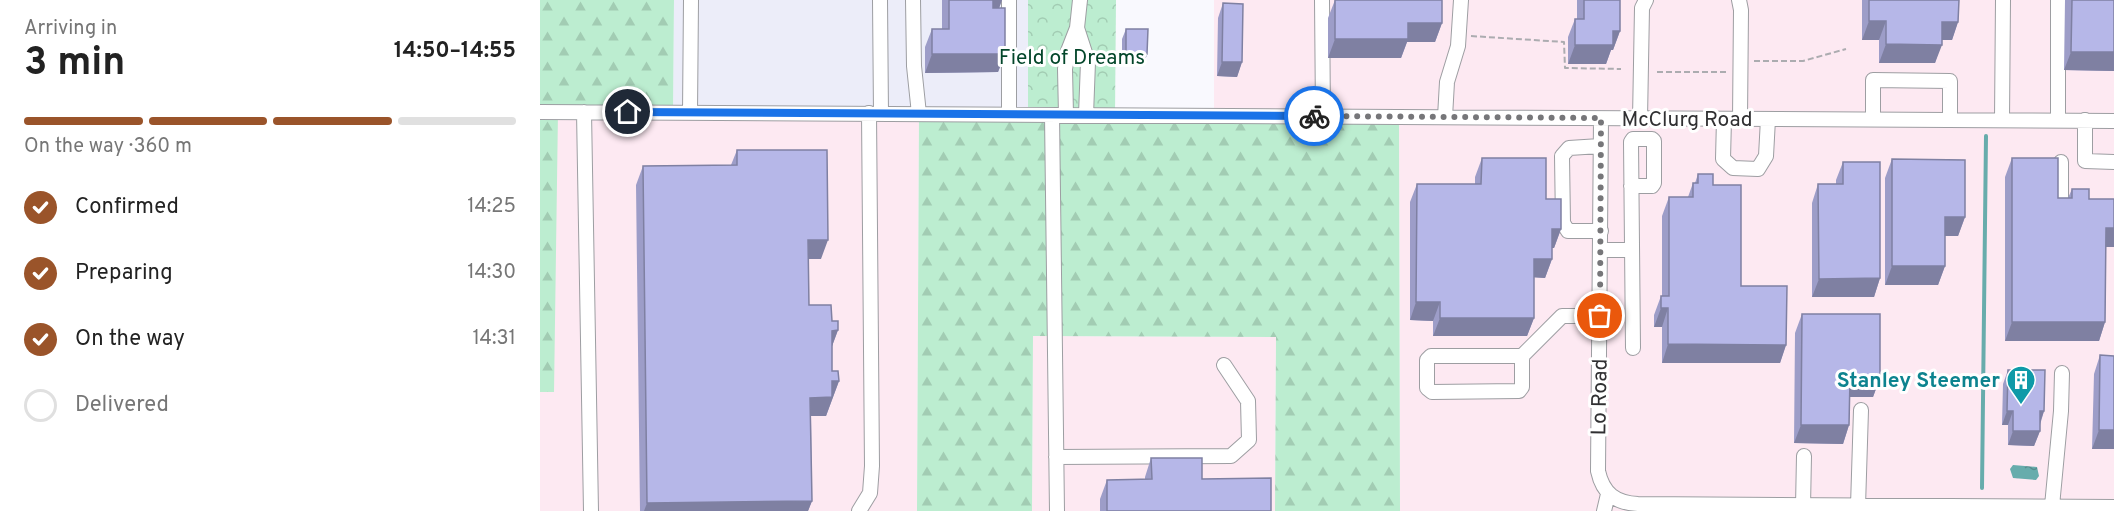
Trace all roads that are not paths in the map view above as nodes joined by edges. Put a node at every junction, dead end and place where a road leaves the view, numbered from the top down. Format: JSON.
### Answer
{"nodes":[{"id":1,"x":691,"y":0,"type":"edge"},
{"id":2,"x":880,"y":0,"type":"edge"},
{"id":3,"x":913,"y":0,"type":"edge"},
{"id":4,"x":1009,"y":0,"type":"edge"},
{"id":5,"x":1080,"y":0,"type":"edge"},
{"id":6,"x":1323,"y":0,"type":"edge"},
{"id":7,"x":1461,"y":0,"type":"edge"},
{"id":8,"x":1646,"y":0,"type":"edge"},
{"id":9,"x":1739,"y":0,"type":"edge"},
{"id":10,"x":2003,"y":0,"type":"edge"},
{"id":11,"x":2058,"y":0,"type":"edge"},
{"id":12,"x":1077,"y":27,"type":"junction"},
{"id":13,"x":540,"y":112,"type":"edge"},
{"id":14,"x":584,"y":112,"type":"junction"},
{"id":15,"x":690,"y":113,"type":"junction"},
{"id":16,"x":875,"y":114,"type":"junction"},
{"id":17,"x":919,"y":114,"type":"junction"},
{"id":18,"x":1009,"y":114,"type":"junction"},
{"id":19,"x":1059,"y":115,"type":"junction"},
{"id":20,"x":1086,"y":115,"type":"junction"},
{"id":21,"x":1323,"y":116,"type":"junction"},
{"id":22,"x":1445,"y":117,"type":"junction"},
{"id":23,"x":1601,"y":118,"type":"junction"},
{"id":24,"x":1640,"y":119,"type":"junction"},
{"id":25,"x":1724,"y":119,"type":"junction"},
{"id":26,"x":1740,"y":119,"type":"junction"},
{"id":27,"x":1768,"y":119,"type":"junction"},
{"id":28,"x":1873,"y":119,"type":"junction"},
{"id":29,"x":1950,"y":120,"type":"junction"},
{"id":30,"x":2002,"y":120,"type":"junction"},
{"id":31,"x":2058,"y":120,"type":"junction"},
{"id":32,"x":2085,"y":120,"type":"junction"},
{"id":33,"x":2114,"y":121,"type":"edge"},
{"id":34,"x":1600,"y":146,"type":"junction"},
{"id":35,"x":2085,"y":161,"type":"junction"},
{"id":36,"x":2114,"y":162,"type":"edge"},
{"id":37,"x":1631,"y":186,"type":"dead end"},
{"id":38,"x":2061,"y":210,"type":"edge"},
{"id":39,"x":1601,"y":231,"type":"junction"},
{"id":40,"x":1600,"y":250,"type":"junction"},
{"id":41,"x":1632,"y":250,"type":"junction"},
{"id":42,"x":1600,"y":316,"type":"junction"},
{"id":43,"x":1633,"y":348,"type":"dead end"},
{"id":44,"x":1522,"y":356,"type":"junction"},
{"id":45,"x":1224,"y":365,"type":"dead end"},
{"id":46,"x":2062,"y":373,"type":"dead end"},
{"id":47,"x":1861,"y":410,"type":"dead end"},
{"id":48,"x":1804,"y":456,"type":"dead end"},
{"id":49,"x":1056,"y":457,"type":"junction"},
{"id":50,"x":1608,"y":494,"type":"junction"},
{"id":51,"x":1858,"y":506,"type":"junction"},
{"id":52,"x":2052,"y":506,"type":"junction"},
{"id":53,"x":2114,"y":507,"type":"edge"},
{"id":54,"x":1642,"y":508,"type":"edge"},
{"id":55,"x":1804,"y":508,"type":"edge"},
{"id":56,"x":1915,"y":509,"type":"edge"},
{"id":57,"x":2030,"y":509,"type":"edge"},
{"id":58,"x":2085,"y":509,"type":"edge"},
{"id":59,"x":591,"y":511,"type":"edge"},
{"id":60,"x":859,"y":511,"type":"edge"},
{"id":61,"x":1057,"y":511,"type":"edge"},
{"id":62,"x":1604,"y":511,"type":"edge"}],
"edges":[{"from":1,"to":15,"type":"street"},
{"from":2,"to":16,"type":"street"},
{"from":3,"to":17,"type":"street"},
{"from":4,"to":18,"type":"street"},
{"from":5,"to":12,"type":"street"},
{"from":6,"to":21,"type":"street"},
{"from":7,"to":22,"type":"street"},
{"from":8,"to":24,"type":"street"},
{"from":9,"to":26,"type":"street"},
{"from":10,"to":30,"type":"street"},
{"from":11,"to":31,"type":"street"},
{"from":12,"to":19,"type":"street"},
{"from":12,"to":20,"type":"street"},
{"from":13,"to":14,"type":"street","name":"McClurg Road"},
{"from":14,"to":15,"type":"street","name":"McClurg Road"},
{"from":14,"to":59,"type":"street"},
{"from":15,"to":16,"type":"street","name":"McClurg Road"},
{"from":16,"to":17,"type":"street","name":"McClurg Road"},
{"from":16,"to":60,"type":"street"},
{"from":17,"to":18,"type":"street","name":"McClurg Road"},
{"from":18,"to":19,"type":"street","name":"McClurg Road"},
{"from":19,"to":20,"type":"street","name":"McClurg Road"},
{"from":19,"to":49,"type":"street"},
{"from":20,"to":21,"type":"street","name":"McClurg Road"},
{"from":21,"to":22,"type":"street","name":"McClurg Road"},
{"from":22,"to":23,"type":"street","name":"McClurg Road"},
{"from":23,"to":24,"type":"street","name":"McClurg Road"},
{"from":23,"to":34,"type":"street","name":"Lo Road"},
{"from":24,"to":25,"type":"street","name":"McClurg Road"},
{"from":25,"to":26,"type":"street","name":"McClurg Road"},
{"from":25,"to":27,"type":"street"},
{"from":26,"to":27,"type":"street","name":"McClurg Road"},
{"from":27,"to":28,"type":"street","name":"McClurg Road"},
{"from":28,"to":29,"type":"street","name":"McClurg Road"},
{"from":28,"to":29,"type":"street"},
{"from":29,"to":30,"type":"street","name":"McClurg Road"},
{"from":30,"to":31,"type":"street","name":"McClurg Road"},
{"from":31,"to":32,"type":"street","name":"McClurg Road"},
{"from":32,"to":33,"type":"street","name":"McClurg Road"},
{"from":32,"to":35,"type":"street"},
{"from":34,"to":39,"type":"street","name":"Lo Road"},
{"from":34,"to":39,"type":"street"},
{"from":35,"to":36,"type":"street"},
{"from":35,"to":38,"type":"street"},
{"from":37,"to":41,"type":"street"},
{"from":39,"to":40,"type":"street","name":"Lo Road"},
{"from":40,"to":41,"type":"street"},
{"from":40,"to":42,"type":"street","name":"Lo Road"},
{"from":41,"to":43,"type":"street"},
{"from":42,"to":44,"type":"street"},
{"from":42,"to":50,"type":"street","name":"Lo Road"},
{"from":44,"to":44,"type":"street"},
{"from":45,"to":49,"type":"street"},
{"from":46,"to":52,"type":"street"},
{"from":47,"to":51,"type":"street"},
{"from":48,"to":55,"type":"street"},
{"from":49,"to":61,"type":"street"},
{"from":50,"to":54,"type":"street"},
{"from":50,"to":62,"type":"street"},
{"from":51,"to":55,"type":"street"},
{"from":51,"to":56,"type":"street"},
{"from":52,"to":57,"type":"street"},
{"from":52,"to":58,"type":"street"},
{"from":53,"to":58,"type":"street"},
{"from":54,"to":55,"type":"street"},
{"from":56,"to":57,"type":"street"}]}
